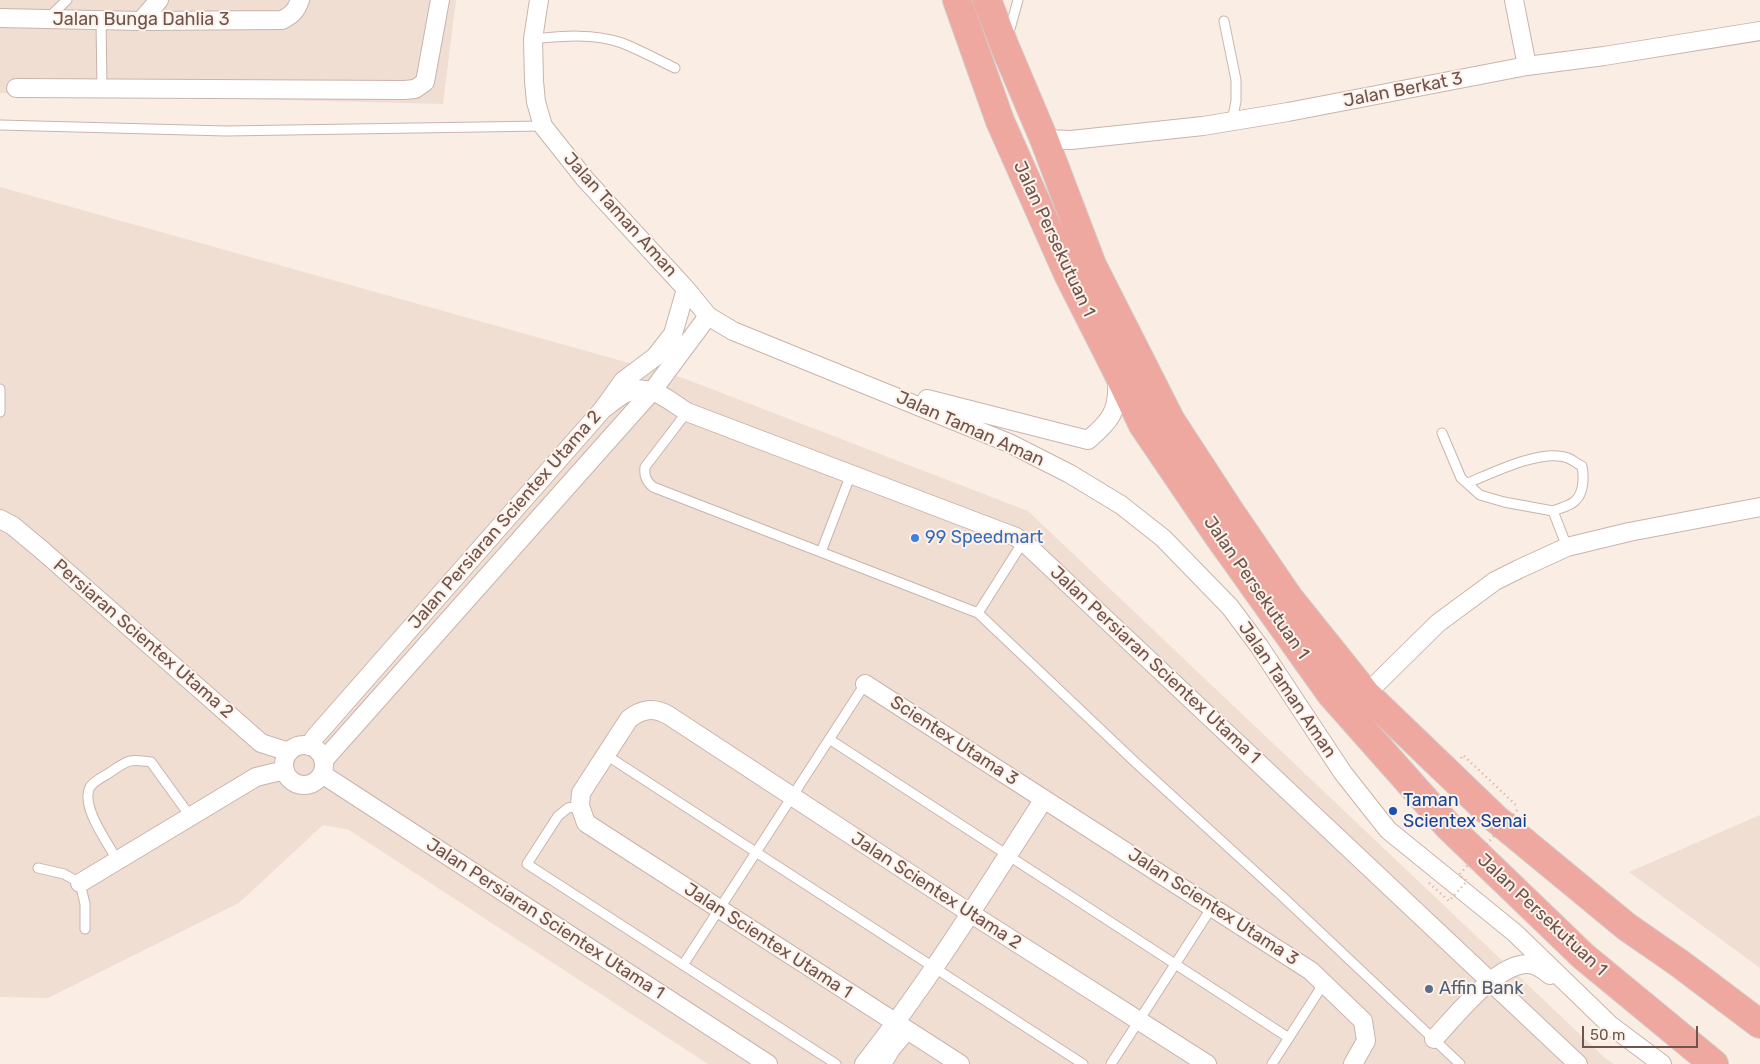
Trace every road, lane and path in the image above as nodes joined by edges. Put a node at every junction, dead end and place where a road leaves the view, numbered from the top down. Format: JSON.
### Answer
{"nodes":[{"id":1,"x":67,"y":0,"type":"edge"},
{"id":2,"x":159,"y":0,"type":"edge"},
{"id":3,"x":300,"y":0,"type":"edge"},
{"id":4,"x":440,"y":0,"type":"edge"},
{"id":5,"x":539,"y":0,"type":"edge"},
{"id":6,"x":957,"y":0,"type":"edge"},
{"id":7,"x":987,"y":0,"type":"edge"},
{"id":8,"x":1018,"y":0,"type":"edge"},
{"id":9,"x":1514,"y":0,"type":"edge"},
{"id":10,"x":0,"y":18,"type":"edge"},
{"id":11,"x":47,"y":19,"type":"junction"},
{"id":12,"x":101,"y":21,"type":"junction"},
{"id":13,"x":1224,"y":21,"type":"dead end"},
{"id":14,"x":141,"y":22,"type":"junction"},
{"id":15,"x":1760,"y":31,"type":"edge"},
{"id":16,"x":533,"y":39,"type":"junction"},
{"id":17,"x":1005,"y":47,"type":"junction"},
{"id":18,"x":1527,"y":66,"type":"junction"},
{"id":19,"x":675,"y":68,"type":"dead end"},
{"id":20,"x":16,"y":88,"type":"dead end"},
{"id":21,"x":102,"y":88,"type":"junction"},
{"id":22,"x":1232,"y":121,"type":"junction"},
{"id":23,"x":0,"y":125,"type":"edge"},
{"id":24,"x":543,"y":126,"type":"junction"},
{"id":25,"x":1044,"y":139,"type":"junction"},
{"id":26,"x":686,"y":289,"type":"junction"},
{"id":27,"x":708,"y":316,"type":"junction"},
{"id":28,"x":1116,"y":368,"type":"junction"},
{"id":29,"x":866,"y":384,"type":"junction"},
{"id":30,"x":0,"y":389,"type":"edge"},
{"id":31,"x":653,"y":390,"type":"junction"},
{"id":32,"x":603,"y":409,"type":"junction"},
{"id":33,"x":0,"y":412,"type":"edge"},
{"id":34,"x":688,"y":412,"type":"junction"},
{"id":35,"x":1442,"y":433,"type":"dead end"},
{"id":36,"x":851,"y":474,"type":"junction"},
{"id":37,"x":1468,"y":484,"type":"junction"},
{"id":38,"x":1760,"y":507,"type":"edge"},
{"id":39,"x":1553,"y":511,"type":"junction"},
{"id":40,"x":0,"y":519,"type":"edge"},
{"id":41,"x":1023,"y":542,"type":"junction"},
{"id":42,"x":1567,"y":547,"type":"junction"},
{"id":43,"x":821,"y":552,"type":"junction"},
{"id":44,"x":978,"y":613,"type":"junction"},
{"id":45,"x":865,"y":684,"type":"joint"},
{"id":46,"x":1366,"y":694,"type":"junction"},
{"id":47,"x":829,"y":739,"type":"junction"},
{"id":48,"x":310,"y":746,"type":"junction"},
{"id":49,"x":289,"y":752,"type":"junction"},
{"id":50,"x":606,"y":755,"type":"junction"},
{"id":51,"x":1463,"y":755,"type":"dead end"},
{"id":52,"x":323,"y":767,"type":"junction"},
{"id":53,"x":285,"y":770,"type":"junction"},
{"id":54,"x":792,"y":796,"type":"junction"},
{"id":55,"x":1044,"y":799,"type":"junction"},
{"id":56,"x":580,"y":810,"type":"junction"},
{"id":57,"x":190,"y":816,"type":"junction"},
{"id":58,"x":756,"y":852,"type":"junction"},
{"id":59,"x":1008,"y":855,"type":"junction"},
{"id":60,"x":117,"y":860,"type":"junction"},
{"id":61,"x":38,"y":868,"type":"dead end"},
{"id":62,"x":80,"y":883,"type":"junction"},
{"id":63,"x":1429,"y":883,"type":"dead end"},
{"id":64,"x":1212,"y":907,"type":"junction"},
{"id":65,"x":719,"y":909,"type":"junction"},
{"id":66,"x":970,"y":913,"type":"junction"},
{"id":67,"x":85,"y":929,"type":"dead end"},
{"id":68,"x":1175,"y":964,"type":"junction"},
{"id":69,"x":682,"y":965,"type":"junction"},
{"id":70,"x":935,"y":968,"type":"junction"},
{"id":71,"x":1489,"y":980,"type":"junction"},
{"id":72,"x":1324,"y":984,"type":"junction"},
{"id":73,"x":1139,"y":1021,"type":"junction"},
{"id":74,"x":1760,"y":1024,"type":"edge"},
{"id":75,"x":1610,"y":1025,"type":"junction"},
{"id":76,"x":902,"y":1026,"type":"junction"},
{"id":77,"x":1289,"y":1038,"type":"junction"},
{"id":78,"x":1434,"y":1039,"type":"junction"},
{"id":79,"x":768,"y":1064,"type":"edge"},
{"id":80,"x":836,"y":1064,"type":"edge"},
{"id":81,"x":864,"y":1064,"type":"edge"},
{"id":82,"x":882,"y":1064,"type":"edge"},
{"id":83,"x":960,"y":1064,"type":"edge"},
{"id":84,"x":1083,"y":1064,"type":"edge"},
{"id":85,"x":1111,"y":1064,"type":"edge"},
{"id":86,"x":1207,"y":1064,"type":"edge"},
{"id":87,"x":1272,"y":1064,"type":"edge"},
{"id":88,"x":1353,"y":1064,"type":"edge"},
{"id":89,"x":1460,"y":1064,"type":"edge"},
{"id":90,"x":1578,"y":1064,"type":"edge"},
{"id":91,"x":1662,"y":1064,"type":"edge"},
{"id":92,"x":1714,"y":1064,"type":"edge"}],
"edges":[{"from":1,"to":11,"type":"lane"},
{"from":2,"to":14,"type":"street"},
{"from":3,"to":14,"type":"street","name":"Jalan Bunga Dahlia 3"},
{"from":4,"to":21,"type":"street"},
{"from":5,"to":16,"type":"street","name":"Jalan Taman Aman"},
{"from":6,"to":28,"type":"highway","name":"Jalan Persekutuan 1"},
{"from":7,"to":17,"type":"highway","name":"Jalan Persekutuan 1"},
{"from":8,"to":17,"type":"lane"},
{"from":9,"to":18,"type":"street"},
{"from":10,"to":11,"type":"street","name":"Jalan Bunga Dahlia 3"},
{"from":11,"to":12,"type":"street","name":"Jalan Bunga Dahlia 3"},
{"from":12,"to":14,"type":"street","name":"Jalan Bunga Dahlia 3"},
{"from":12,"to":21,"type":"lane"},
{"from":13,"to":22,"type":"lane"},
{"from":15,"to":18,"type":"street","name":"Jalan Berkat 3"},
{"from":16,"to":19,"type":"lane"},
{"from":16,"to":24,"type":"street","name":"Jalan Taman Aman"},
{"from":17,"to":25,"type":"highway","name":"Jalan Persekutuan 1"},
{"from":18,"to":22,"type":"street","name":"Jalan Berkat 3"},
{"from":20,"to":21,"type":"street"},
{"from":22,"to":25,"type":"street","name":"Jalan Berkat 3"},
{"from":23,"to":24,"type":"lane"},
{"from":24,"to":26,"type":"street","name":"Jalan Taman Aman"},
{"from":25,"to":46,"type":"highway","name":"Jalan Persekutuan 1"},
{"from":26,"to":27,"type":"street","name":"Jalan Taman Aman"},
{"from":26,"to":32,"type":"street","name":"Jalan Persiaran Scientex Utama 2"},
{"from":27,"to":29,"type":"street","name":"Jalan Taman Aman"},
{"from":27,"to":31,"type":"street","name":"Jalan Persiaran Scientex Utama 2"},
{"from":28,"to":29,"type":"street","name":"Jalan Taman Aman"},
{"from":28,"to":92,"type":"highway","name":"Jalan Persekutuan 1"},
{"from":29,"to":75,"type":"street","name":"Jalan Taman Aman"},
{"from":30,"to":33,"type":"lane"},
{"from":31,"to":32,"type":"street"},
{"from":31,"to":34,"type":"street","name":"Jalan Persiaran Scientex Utama 1"},
{"from":31,"to":52,"type":"street","name":"Jalan Persiaran Scientex Utama 2"},
{"from":32,"to":48,"type":"street","name":"Jalan Persiaran Scientex Utama 2"},
{"from":34,"to":36,"type":"street","name":"Jalan Persiaran Scientex Utama 1"},
{"from":34,"to":43,"type":"lane"},
{"from":35,"to":37,"type":"lane"},
{"from":36,"to":41,"type":"street","name":"Jalan Persiaran Scientex Utama 1"},
{"from":36,"to":43,"type":"lane"},
{"from":37,"to":39,"type":"lane"},
{"from":37,"to":39,"type":"lane"},
{"from":38,"to":42,"type":"street"},
{"from":39,"to":42,"type":"lane"},
{"from":40,"to":49,"type":"street","name":"Persiaran Scientex Utama 2"},
{"from":41,"to":44,"type":"lane"},
{"from":41,"to":71,"type":"street","name":"Jalan Persiaran Scientex Utama 1"},
{"from":42,"to":46,"type":"street"},
{"from":43,"to":44,"type":"lane"},
{"from":44,"to":78,"type":"lane"},
{"from":45,"to":47,"type":"lane"},
{"from":45,"to":55,"type":"street","name":"Scientex Utama 3"},
{"from":46,"to":74,"type":"highway","name":"Jalan Persekutuan 1"},
{"from":47,"to":54,"type":"lane"},
{"from":47,"to":59,"type":"lane"},
{"from":48,"to":49,"type":"street"},
{"from":48,"to":52,"type":"street"},
{"from":49,"to":53,"type":"street"},
{"from":50,"to":54,"type":"street","name":"Jalan Scientex Utama 2"},
{"from":50,"to":56,"type":"street"},
{"from":50,"to":58,"type":"lane"},
{"from":51,"to":63,"type":"path","bridge":true},
{"from":52,"to":53,"type":"street"},
{"from":52,"to":79,"type":"street","name":"Jalan Persiaran Scientex Utama 1"},
{"from":53,"to":57,"type":"street"},
{"from":54,"to":58,"type":"lane"},
{"from":54,"to":66,"type":"street","name":"Jalan Scientex Utama 2"},
{"from":55,"to":59,"type":"street"},
{"from":55,"to":64,"type":"street","name":"Jalan Scientex Utama 3"},
{"from":56,"to":65,"type":"street","name":"Jalan Scientex Utama 1"},
{"from":56,"to":69,"type":"lane"},
{"from":57,"to":60,"type":"street"},
{"from":57,"to":60,"type":"lane"},
{"from":58,"to":65,"type":"lane"},
{"from":58,"to":70,"type":"lane"},
{"from":59,"to":66,"type":"street"},
{"from":59,"to":68,"type":"lane"},
{"from":60,"to":62,"type":"street"},
{"from":61,"to":62,"type":"lane"},
{"from":62,"to":67,"type":"lane"},
{"from":64,"to":68,"type":"lane"},
{"from":64,"to":72,"type":"street","name":"Jalan Scientex Utama 3"},
{"from":65,"to":69,"type":"lane"},
{"from":65,"to":76,"type":"street","name":"Jalan Scientex Utama 1"},
{"from":66,"to":70,"type":"street"},
{"from":66,"to":73,"type":"street","name":"Jalan Scientex Utama 2"},
{"from":68,"to":73,"type":"lane"},
{"from":68,"to":77,"type":"lane"},
{"from":69,"to":80,"type":"lane"},
{"from":70,"to":76,"type":"street"},
{"from":70,"to":84,"type":"lane"},
{"from":71,"to":75,"type":"street"},
{"from":71,"to":78,"type":"street"},
{"from":71,"to":90,"type":"street","name":"Jalan Persiaran Scientex Utama 1"},
{"from":72,"to":77,"type":"lane"},
{"from":72,"to":88,"type":"street","name":"Jalan Scientex Utama 3"},
{"from":73,"to":85,"type":"lane"},
{"from":73,"to":86,"type":"street","name":"Jalan Scientex Utama 2"},
{"from":75,"to":91,"type":"street","name":"Jalan Taman Aman"},
{"from":76,"to":81,"type":"street"},
{"from":76,"to":82,"type":"street"},
{"from":76,"to":83,"type":"street","name":"Jalan Scientex Utama 1"},
{"from":77,"to":87,"type":"lane"},
{"from":78,"to":89,"type":"lane"}]}
